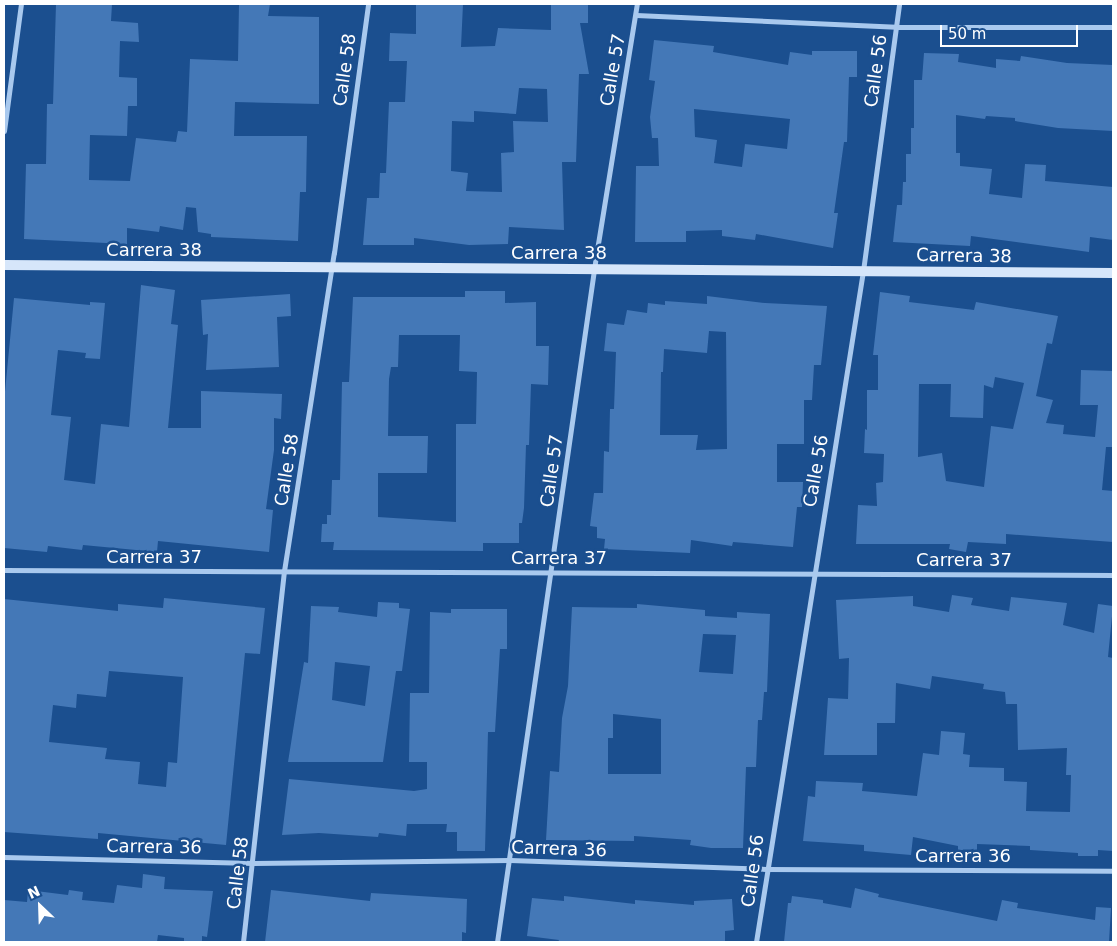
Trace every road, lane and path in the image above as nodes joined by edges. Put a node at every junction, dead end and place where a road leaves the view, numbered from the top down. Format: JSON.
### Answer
{"nodes":[{"id":1,"x":21,"y":4,"type":"edge"},
{"id":2,"x":368,"y":4,"type":"edge"},
{"id":3,"x":638,"y":4,"type":"edge"},
{"id":4,"x":899,"y":4,"type":"edge"},
{"id":5,"x":636,"y":15,"type":"junction"},
{"id":6,"x":896,"y":27,"type":"junction"},
{"id":7,"x":1113,"y":27,"type":"edge"},
{"id":8,"x":4,"y":131,"type":"edge"},
{"id":9,"x":4,"y":265,"type":"edge"},
{"id":10,"x":332,"y":267,"type":"junction"},
{"id":11,"x":594,"y":269,"type":"junction"},
{"id":12,"x":863,"y":271,"type":"junction"},
{"id":13,"x":1113,"y":273,"type":"edge"},
{"id":14,"x":4,"y":570,"type":"edge"},
{"id":15,"x":284,"y":571,"type":"junction"},
{"id":16,"x":552,"y":572,"type":"junction"},
{"id":17,"x":812,"y":573,"type":"junction"},
{"id":18,"x":1113,"y":575,"type":"edge"},
{"id":19,"x":4,"y":857,"type":"edge"},
{"id":20,"x":510,"y":860,"type":"junction"},
{"id":21,"x":254,"y":863,"type":"junction"},
{"id":22,"x":766,"y":869,"type":"junction"},
{"id":23,"x":1113,"y":871,"type":"edge"},
{"id":24,"x":243,"y":942,"type":"edge"},
{"id":25,"x":498,"y":942,"type":"edge"},
{"id":26,"x":756,"y":942,"type":"edge"}],
"edges":[{"from":1,"to":8,"type":"street"},
{"from":2,"to":10,"type":"street","name":"Calle 58"},
{"from":3,"to":5,"type":"street","name":"Calle 57"},
{"from":4,"to":6,"type":"street","name":"Calle 56"},
{"from":5,"to":6,"type":"street"},
{"from":5,"to":11,"type":"street","name":"Calle 57"},
{"from":6,"to":7,"type":"street"},
{"from":6,"to":12,"type":"street","name":"Calle 56"},
{"from":9,"to":10,"type":"main road","name":"Carrera 38"},
{"from":10,"to":11,"type":"main road","name":"Carrera 38"},
{"from":10,"to":15,"type":"street","name":"Calle 58"},
{"from":11,"to":12,"type":"main road","name":"Carrera 38"},
{"from":11,"to":16,"type":"street","name":"Calle 57"},
{"from":12,"to":13,"type":"main road","name":"Carrera 38"},
{"from":12,"to":17,"type":"street","name":"Calle 56"},
{"from":14,"to":15,"type":"street","name":"Carrera 37"},
{"from":15,"to":16,"type":"street","name":"Carrera 37"},
{"from":15,"to":21,"type":"street","name":"Calle 58"},
{"from":16,"to":17,"type":"street","name":"Carrera 37"},
{"from":16,"to":20,"type":"street","name":"Calle 57"},
{"from":17,"to":18,"type":"street","name":"Carrera 37"},
{"from":17,"to":22,"type":"street","name":"Calle 56"},
{"from":19,"to":21,"type":"street","name":"Carrera 36"},
{"from":20,"to":21,"type":"street","name":"Carrera 36"},
{"from":20,"to":22,"type":"street","name":"Carrera 36"},
{"from":20,"to":25,"type":"street","name":"Calle 57"},
{"from":21,"to":24,"type":"street","name":"Calle 58"},
{"from":22,"to":23,"type":"street","name":"Carrera 36"},
{"from":22,"to":26,"type":"street","name":"Calle 56"}]}
